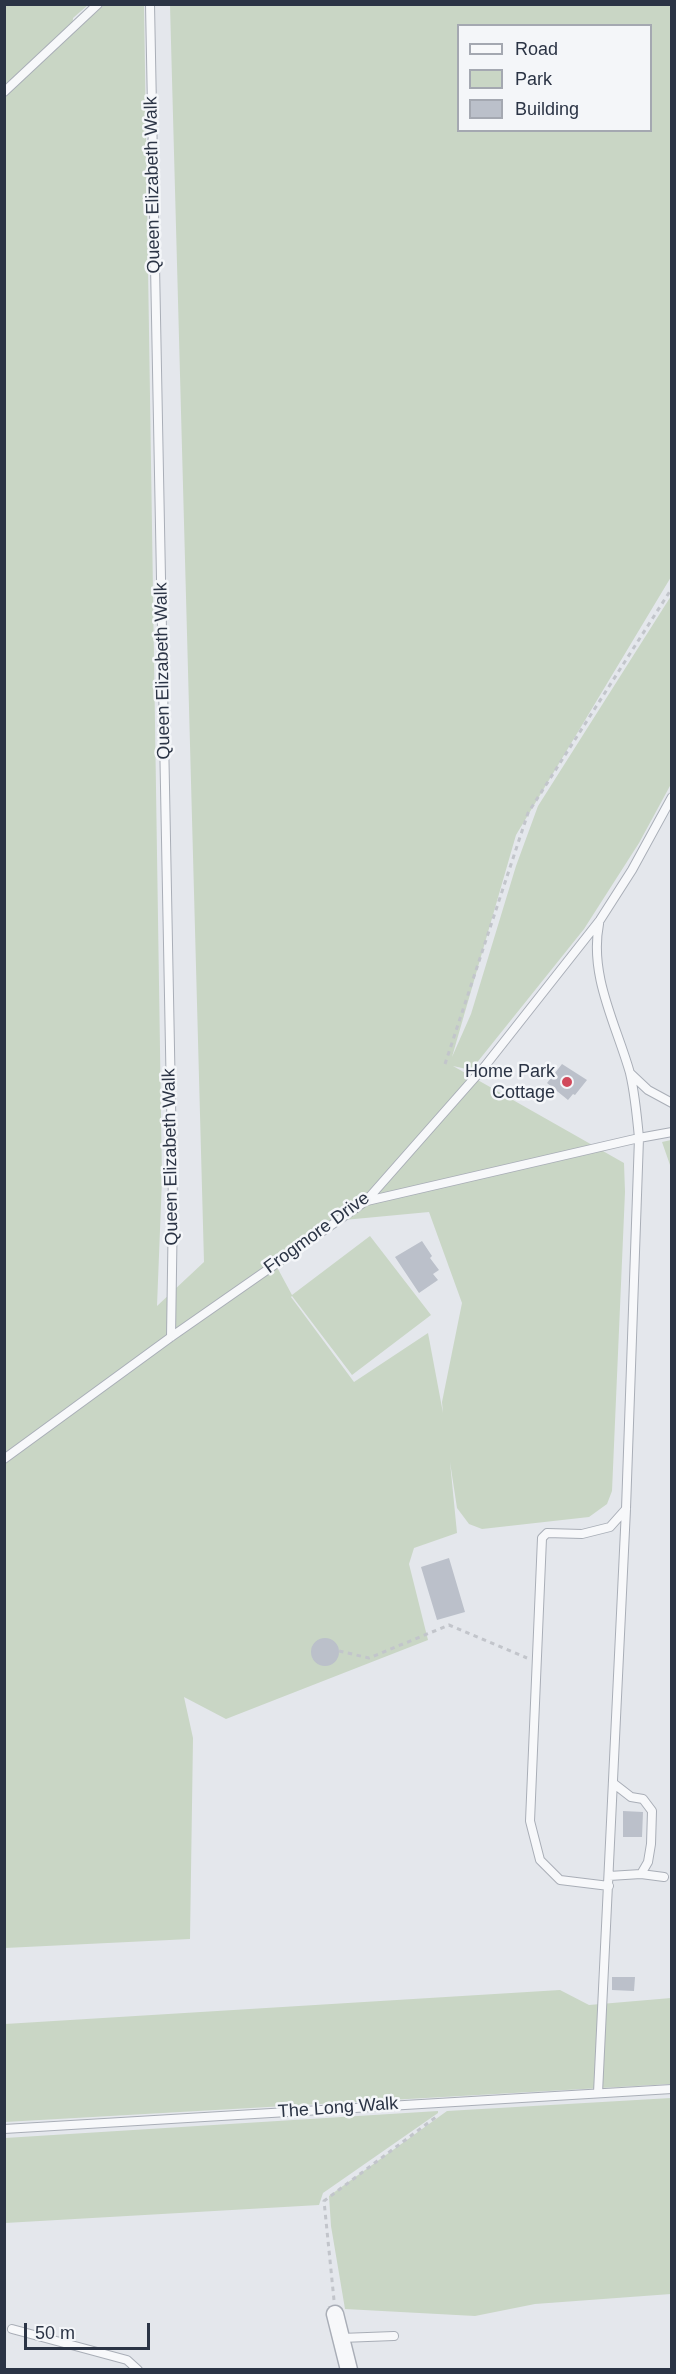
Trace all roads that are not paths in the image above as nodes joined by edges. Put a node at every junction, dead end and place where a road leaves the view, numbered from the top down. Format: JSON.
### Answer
{"nodes":[{"id":1,"x":98,"y":4,"type":"edge"},
{"id":2,"x":150,"y":4,"type":"edge"},
{"id":3,"x":4,"y":92,"type":"edge"},
{"id":4,"x":672,"y":797,"type":"edge"},
{"id":5,"x":600,"y":920,"type":"junction"},
{"id":6,"x":629,"y":1072,"type":"junction"},
{"id":7,"x":672,"y":1103,"type":"edge"},
{"id":8,"x":672,"y":1132,"type":"edge"},
{"id":9,"x":639,"y":1138,"type":"junction"},
{"id":10,"x":366,"y":1201,"type":"junction"},
{"id":11,"x":171,"y":1337,"type":"junction"},
{"id":12,"x":4,"y":1459,"type":"edge"},
{"id":13,"x":626,"y":1509,"type":"junction"},
{"id":14,"x":613,"y":1783,"type":"junction"},
{"id":15,"x":640,"y":1874,"type":"junction"},
{"id":16,"x":609,"y":1876,"type":"junction"},
{"id":17,"x":664,"y":1877,"type":"dead end"},
{"id":18,"x":609,"y":1886,"type":"junction"},
{"id":19,"x":672,"y":2089,"type":"edge"},
{"id":20,"x":598,"y":2093,"type":"junction"},
{"id":21,"x":4,"y":2129,"type":"edge"},
{"id":22,"x":335,"y":2314,"type":"road end"},
{"id":23,"x":12,"y":2329,"type":"dead end"},
{"id":24,"x":394,"y":2336,"type":"dead end"},
{"id":25,"x":341,"y":2338,"type":"junction"},
{"id":26,"x":138,"y":2370,"type":"edge"},
{"id":27,"x":349,"y":2370,"type":"edge"}],
"edges":[{"from":1,"to":3,"type":"lane"},
{"from":2,"to":11,"type":"lane","name":"Queen Elizabeth Walk"},
{"from":4,"to":5,"type":"lane","name":"Frogmore Drive"},
{"from":5,"to":6,"type":"lane"},
{"from":5,"to":10,"type":"lane","name":"Frogmore Drive"},
{"from":6,"to":7,"type":"lane"},
{"from":6,"to":9,"type":"lane"},
{"from":8,"to":9,"type":"lane"},
{"from":9,"to":10,"type":"lane"},
{"from":9,"to":13,"type":"lane"},
{"from":10,"to":11,"type":"lane","name":"Frogmore Drive"},
{"from":11,"to":12,"type":"lane","name":"Frogmore Drive"},
{"from":13,"to":14,"type":"lane"},
{"from":13,"to":18,"type":"lane"},
{"from":14,"to":15,"type":"lane"},
{"from":14,"to":16,"type":"lane"},
{"from":15,"to":16,"type":"lane"},
{"from":15,"to":17,"type":"lane"},
{"from":16,"to":18,"type":"lane"},
{"from":18,"to":20,"type":"lane"},
{"from":19,"to":20,"type":"lane","name":"The Long Walk"},
{"from":20,"to":21,"type":"lane","name":"The Long Walk"},
{"from":22,"to":25,"type":"street"},
{"from":23,"to":26,"type":"lane"},
{"from":24,"to":25,"type":"lane"},
{"from":25,"to":27,"type":"street"}]}
